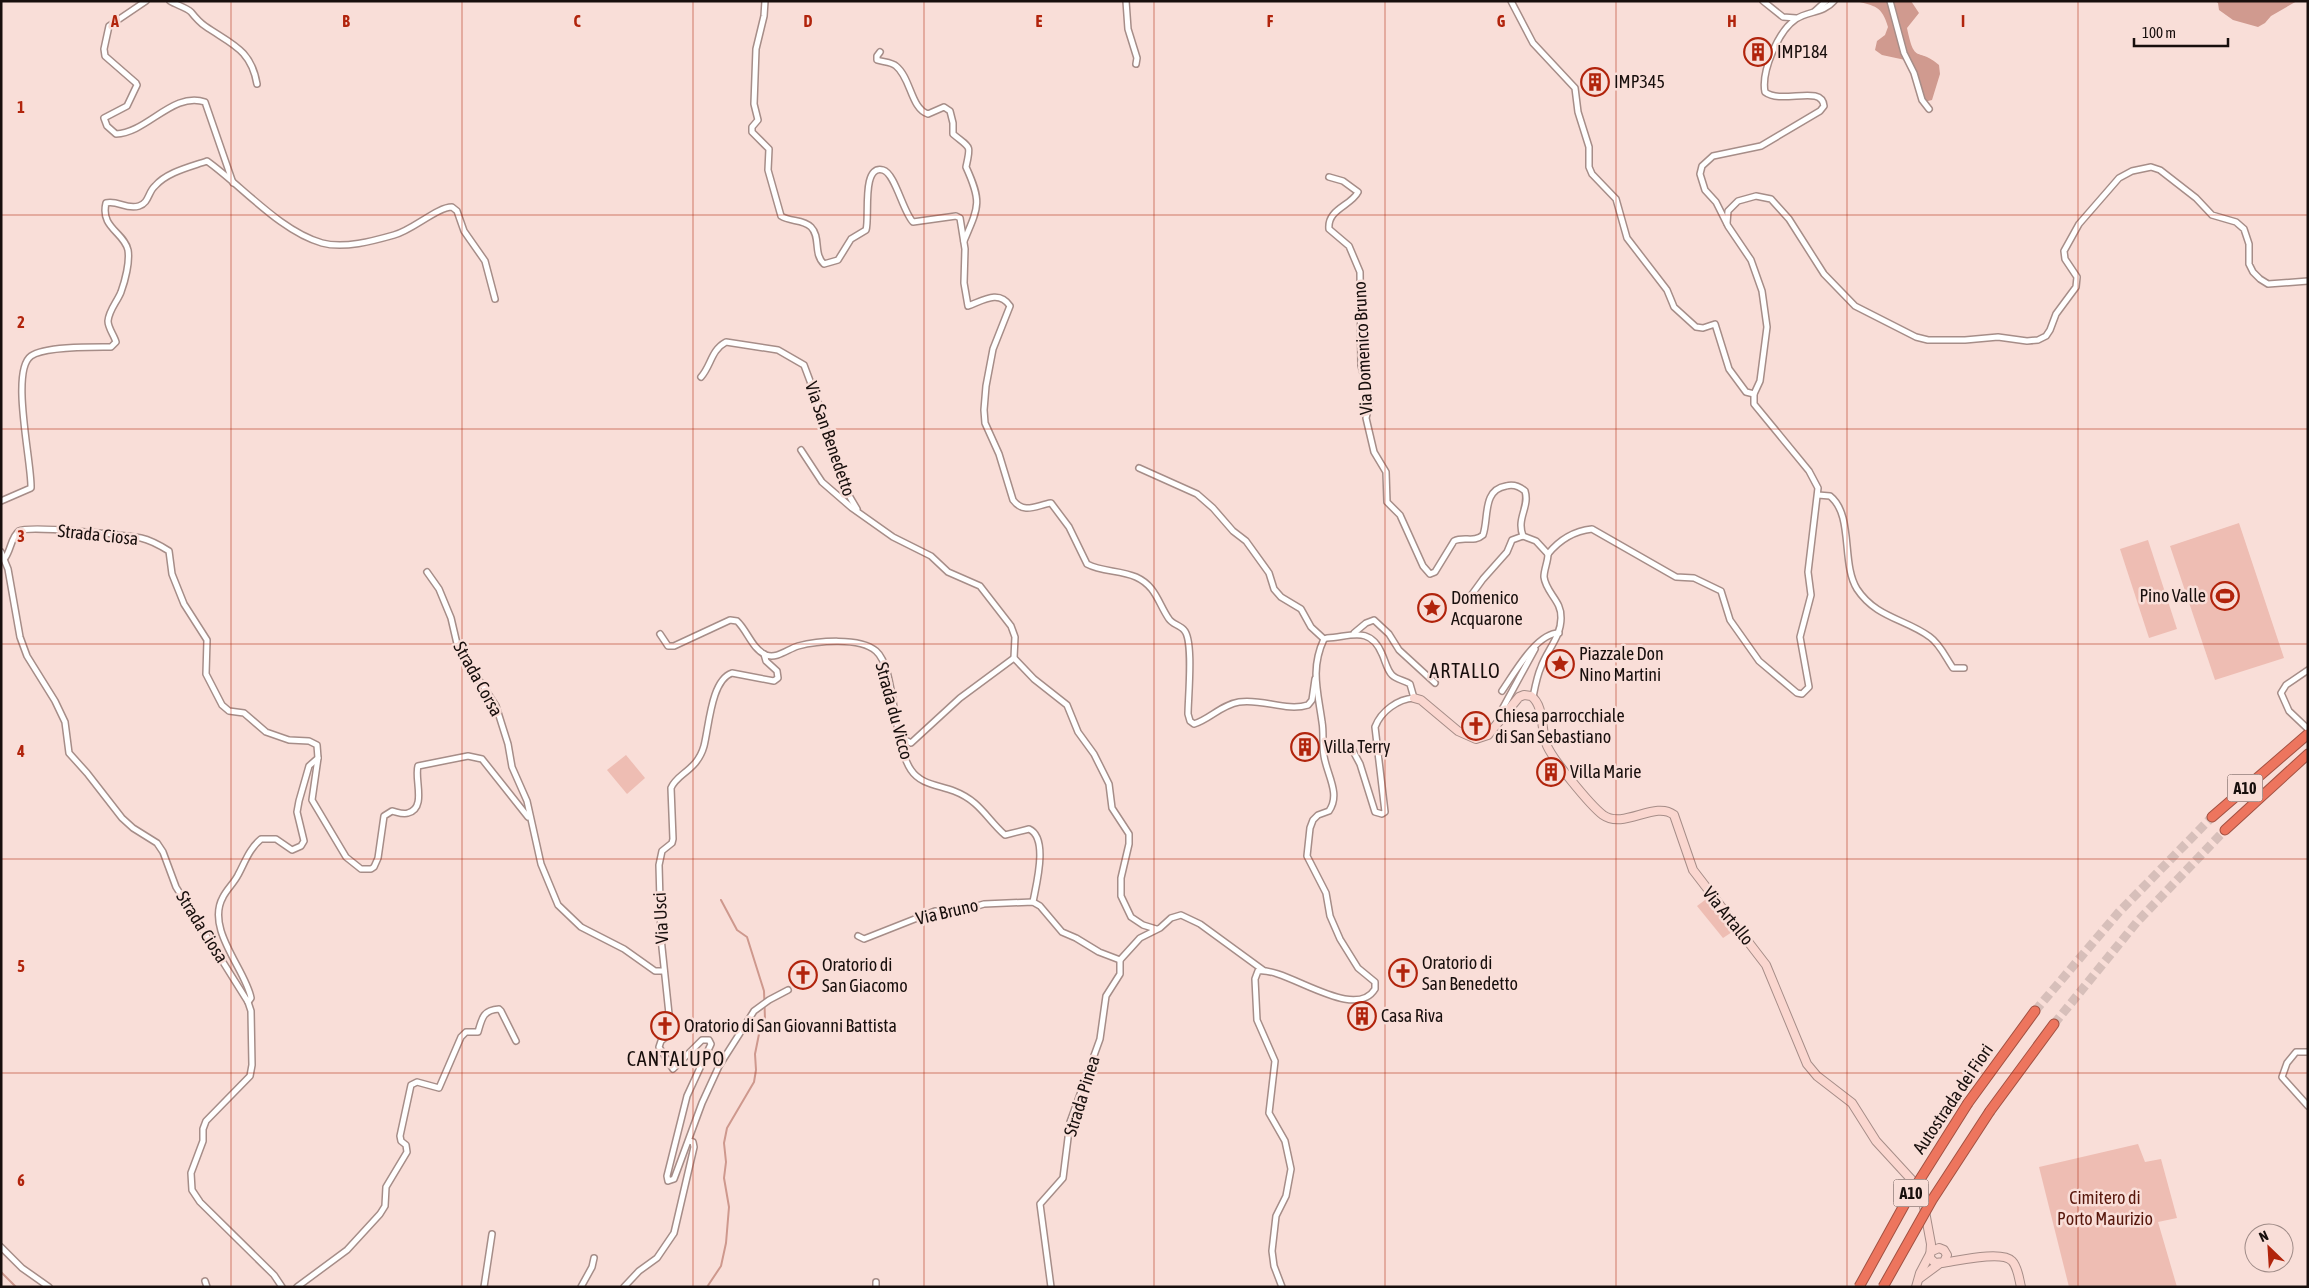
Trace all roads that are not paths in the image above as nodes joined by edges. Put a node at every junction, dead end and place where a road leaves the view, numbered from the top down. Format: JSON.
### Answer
{"nodes":[{"id":1,"x":146,"y":1,"type":"edge"},
{"id":2,"x":170,"y":1,"type":"edge"},
{"id":3,"x":765,"y":1,"type":"edge"},
{"id":4,"x":1126,"y":1,"type":"edge"},
{"id":5,"x":1511,"y":1,"type":"edge"},
{"id":6,"x":1763,"y":1,"type":"edge"},
{"id":7,"x":1826,"y":1,"type":"edge"},
{"id":8,"x":1834,"y":1,"type":"edge"},
{"id":9,"x":1890,"y":1,"type":"edge"},
{"id":10,"x":1811,"y":14,"type":"junction"},
{"id":11,"x":1796,"y":18,"type":"junction"},
{"id":12,"x":880,"y":52,"type":"dead end"},
{"id":13,"x":1136,"y":64,"type":"dead end"},
{"id":14,"x":257,"y":84,"type":"dead end"},
{"id":15,"x":1929,"y":109,"type":"dead end"},
{"id":16,"x":1329,"y":177,"type":"dead end"},
{"id":17,"x":233,"y":183,"type":"junction"},
{"id":18,"x":1728,"y":226,"type":"junction"},
{"id":19,"x":964,"y":241,"type":"junction"},
{"id":20,"x":2308,"y":281,"type":"edge"},
{"id":21,"x":495,"y":299,"type":"dead end"},
{"id":22,"x":701,"y":377,"type":"dead end"},
{"id":23,"x":1754,"y":394,"type":"junction"},
{"id":24,"x":801,"y":450,"type":"dead end"},
{"id":25,"x":1139,"y":468,"type":"dead end"},
{"id":26,"x":1818,"y":495,"type":"junction"},
{"id":27,"x":1,"y":501,"type":"edge"},
{"id":28,"x":863,"y":516,"type":"junction"},
{"id":29,"x":1523,"y":536,"type":"junction"},
{"id":30,"x":1,"y":552,"type":"edge"},
{"id":31,"x":1548,"y":554,"type":"junction"},
{"id":32,"x":5,"y":558,"type":"junction"},
{"id":33,"x":427,"y":572,"type":"dead end"},
{"id":34,"x":1467,"y":601,"type":"dead end"},
{"id":35,"x":1353,"y":633,"type":"junction"},
{"id":36,"x":1559,"y":633,"type":"junction"},
{"id":37,"x":660,"y":634,"type":"dead end"},
{"id":38,"x":1324,"y":639,"type":"junction"},
{"id":39,"x":1535,"y":648,"type":"junction"},
{"id":40,"x":764,"y":654,"type":"junction"},
{"id":41,"x":1014,"y":658,"type":"junction"},
{"id":42,"x":1964,"y":668,"type":"dead end"},
{"id":43,"x":2308,"y":670,"type":"edge"},
{"id":44,"x":1315,"y":679,"type":"junction"},
{"id":45,"x":1435,"y":682,"type":"dead end"},
{"id":46,"x":1502,"y":692,"type":"dead end"},
{"id":47,"x":1533,"y":697,"type":"junction"},
{"id":48,"x":1414,"y":698,"type":"junction"},
{"id":49,"x":1496,"y":725,"type":"junction"},
{"id":50,"x":2308,"y":730,"type":"edge"},
{"id":51,"x":2308,"y":734,"type":"edge"},
{"id":52,"x":898,"y":736,"type":"junction"},
{"id":53,"x":1353,"y":751,"type":"dead end"},
{"id":54,"x":2308,"y":754,"type":"edge"},
{"id":55,"x":318,"y":758,"type":"junction"},
{"id":56,"x":2212,"y":817,"type":"tunnel mouth"},
{"id":57,"x":529,"y":818,"type":"junction"},
{"id":58,"x":2225,"y":830,"type":"tunnel mouth"},
{"id":59,"x":1033,"y":902,"type":"junction"},
{"id":60,"x":1156,"y":929,"type":"junction"},
{"id":61,"x":858,"y":936,"type":"dead end"},
{"id":62,"x":1120,"y":960,"type":"junction"},
{"id":63,"x":1264,"y":970,"type":"junction"},
{"id":64,"x":664,"y":971,"type":"junction"},
{"id":65,"x":788,"y":990,"type":"dead end"},
{"id":66,"x":248,"y":1002,"type":"junction"},
{"id":67,"x":2036,"y":1011,"type":"tunnel mouth"},
{"id":68,"x":2054,"y":1024,"type":"tunnel mouth"},
{"id":69,"x":516,"y":1040,"type":"dead end"},
{"id":70,"x":2308,"y":1052,"type":"edge"},
{"id":71,"x":2308,"y":1106,"type":"edge"},
{"id":72,"x":689,"y":1141,"type":"junction"},
{"id":73,"x":492,"y":1234,"type":"dead end"},
{"id":74,"x":1,"y":1247,"type":"edge"},
{"id":75,"x":1934,"y":1251,"type":"junction"},
{"id":76,"x":1946,"y":1252,"type":"junction"},
{"id":77,"x":594,"y":1258,"type":"dead end"},
{"id":78,"x":1967,"y":1260,"type":"junction"},
{"id":79,"x":1940,"y":1264,"type":"junction"},
{"id":80,"x":205,"y":1281,"type":"dead end"},
{"id":81,"x":1917,"y":1283,"type":"edge"},
{"id":82,"x":49,"y":1287,"type":"edge"},
{"id":83,"x":207,"y":1287,"type":"edge"},
{"id":84,"x":282,"y":1287,"type":"edge"},
{"id":85,"x":297,"y":1287,"type":"edge"},
{"id":86,"x":484,"y":1287,"type":"edge"},
{"id":87,"x":581,"y":1287,"type":"edge"},
{"id":88,"x":624,"y":1287,"type":"edge"},
{"id":89,"x":1051,"y":1287,"type":"edge"},
{"id":90,"x":1282,"y":1287,"type":"edge"},
{"id":91,"x":1860,"y":1287,"type":"edge"},
{"id":92,"x":1884,"y":1287,"type":"edge"},
{"id":93,"x":2021,"y":1287,"type":"edge"}],
"edges":[{"from":1,"to":17,"type":"street"},
{"from":2,"to":14,"type":"street"},
{"from":3,"to":19,"type":"street"},
{"from":4,"to":13,"type":"street"},
{"from":5,"to":23,"type":"street"},
{"from":6,"to":11,"type":"street"},
{"from":7,"to":10,"type":"street"},
{"from":8,"to":10,"type":"street"},
{"from":9,"to":15,"type":"street"},
{"from":10,"to":11,"type":"street"},
{"from":11,"to":18,"type":"street"},
{"from":12,"to":19,"type":"street"},
{"from":16,"to":29,"type":"street","name":"Via Domenico Bruno"},
{"from":17,"to":21,"type":"street"},
{"from":17,"to":27,"type":"street"},
{"from":18,"to":20,"type":"street"},
{"from":18,"to":23,"type":"street"},
{"from":19,"to":44,"type":"street"},
{"from":22,"to":28,"type":"street","name":"Via San Benedetto"},
{"from":23,"to":26,"type":"street"},
{"from":24,"to":28,"type":"street","name":"Via San Benedetto"},
{"from":25,"to":38,"type":"street"},
{"from":26,"to":31,"type":"street"},
{"from":26,"to":42,"type":"street"},
{"from":28,"to":41,"type":"street","name":"Via San Benedetto"},
{"from":29,"to":31,"type":"street"},
{"from":29,"to":34,"type":"street"},
{"from":30,"to":32,"type":"street","name":"Strada Ciosa"},
{"from":31,"to":36,"type":"street"},
{"from":32,"to":55,"type":"street","name":"Strada Ciosa"},
{"from":32,"to":66,"type":"street","name":"Strada Ciosa"},
{"from":33,"to":57,"type":"street","name":"Strada Corsa"},
{"from":35,"to":38,"type":"street"},
{"from":35,"to":45,"type":"street"},
{"from":35,"to":48,"type":"street"},
{"from":36,"to":39,"type":"street"},
{"from":36,"to":47,"type":"street"},
{"from":37,"to":40,"type":"street"},
{"from":38,"to":44,"type":"street"},
{"from":39,"to":46,"type":"street"},
{"from":39,"to":49,"type":"street"},
{"from":40,"to":52,"type":"street","name":"Strada du Vicco"},
{"from":40,"to":64,"type":"street","name":"Via Usci"},
{"from":41,"to":52,"type":"street"},
{"from":41,"to":60,"type":"street"},
{"from":43,"to":50,"type":"street"},
{"from":44,"to":63,"type":"street"},
{"from":47,"to":49,"type":"street"},
{"from":47,"to":75,"type":"street","name":"Via Artallo"},
{"from":48,"to":49,"type":"street"},
{"from":48,"to":53,"type":"street"},
{"from":51,"to":56,"type":"highway","number":"A10"},
{"from":52,"to":59,"type":"street","name":"Strada du Vicco"},
{"from":54,"to":58,"type":"highway","number":"A10"},
{"from":55,"to":57,"type":"street","name":"Strada Corsa"},
{"from":55,"to":66,"type":"street"},
{"from":57,"to":64,"type":"street","name":"Strada Corsa"},
{"from":59,"to":61,"type":"street","name":"Via Bruno"},
{"from":59,"to":62,"type":"street"},
{"from":60,"to":62,"type":"street"},
{"from":60,"to":63,"type":"street"},
{"from":62,"to":89,"type":"street","name":"Strada Pinea"},
{"from":63,"to":90,"type":"street"},
{"from":64,"to":72,"type":"street","name":"Via Usci"},
{"from":65,"to":72,"type":"street"},
{"from":66,"to":84,"type":"street","name":"Strada Ciosa"},
{"from":67,"to":91,"type":"highway","name":"Autostrada dei Fiori","number":"A10","bridge":true},
{"from":68,"to":92,"type":"highway","number":"A10","bridge":true},
{"from":69,"to":85,"type":"street"},
{"from":70,"to":71,"type":"street"},
{"from":72,"to":88,"type":"street"},
{"from":73,"to":86,"type":"street"},
{"from":74,"to":82,"type":"street"},
{"from":75,"to":76,"type":"street"},
{"from":75,"to":79,"type":"street","name":"Via Artallo"},
{"from":75,"to":81,"type":"street"},
{"from":76,"to":78,"type":"street"},
{"from":76,"to":79,"type":"street"},
{"from":77,"to":87,"type":"street"},
{"from":78,"to":79,"type":"street"},
{"from":78,"to":93,"type":"street"},
{"from":79,"to":81,"type":"street"},
{"from":80,"to":83,"type":"street"}]}
